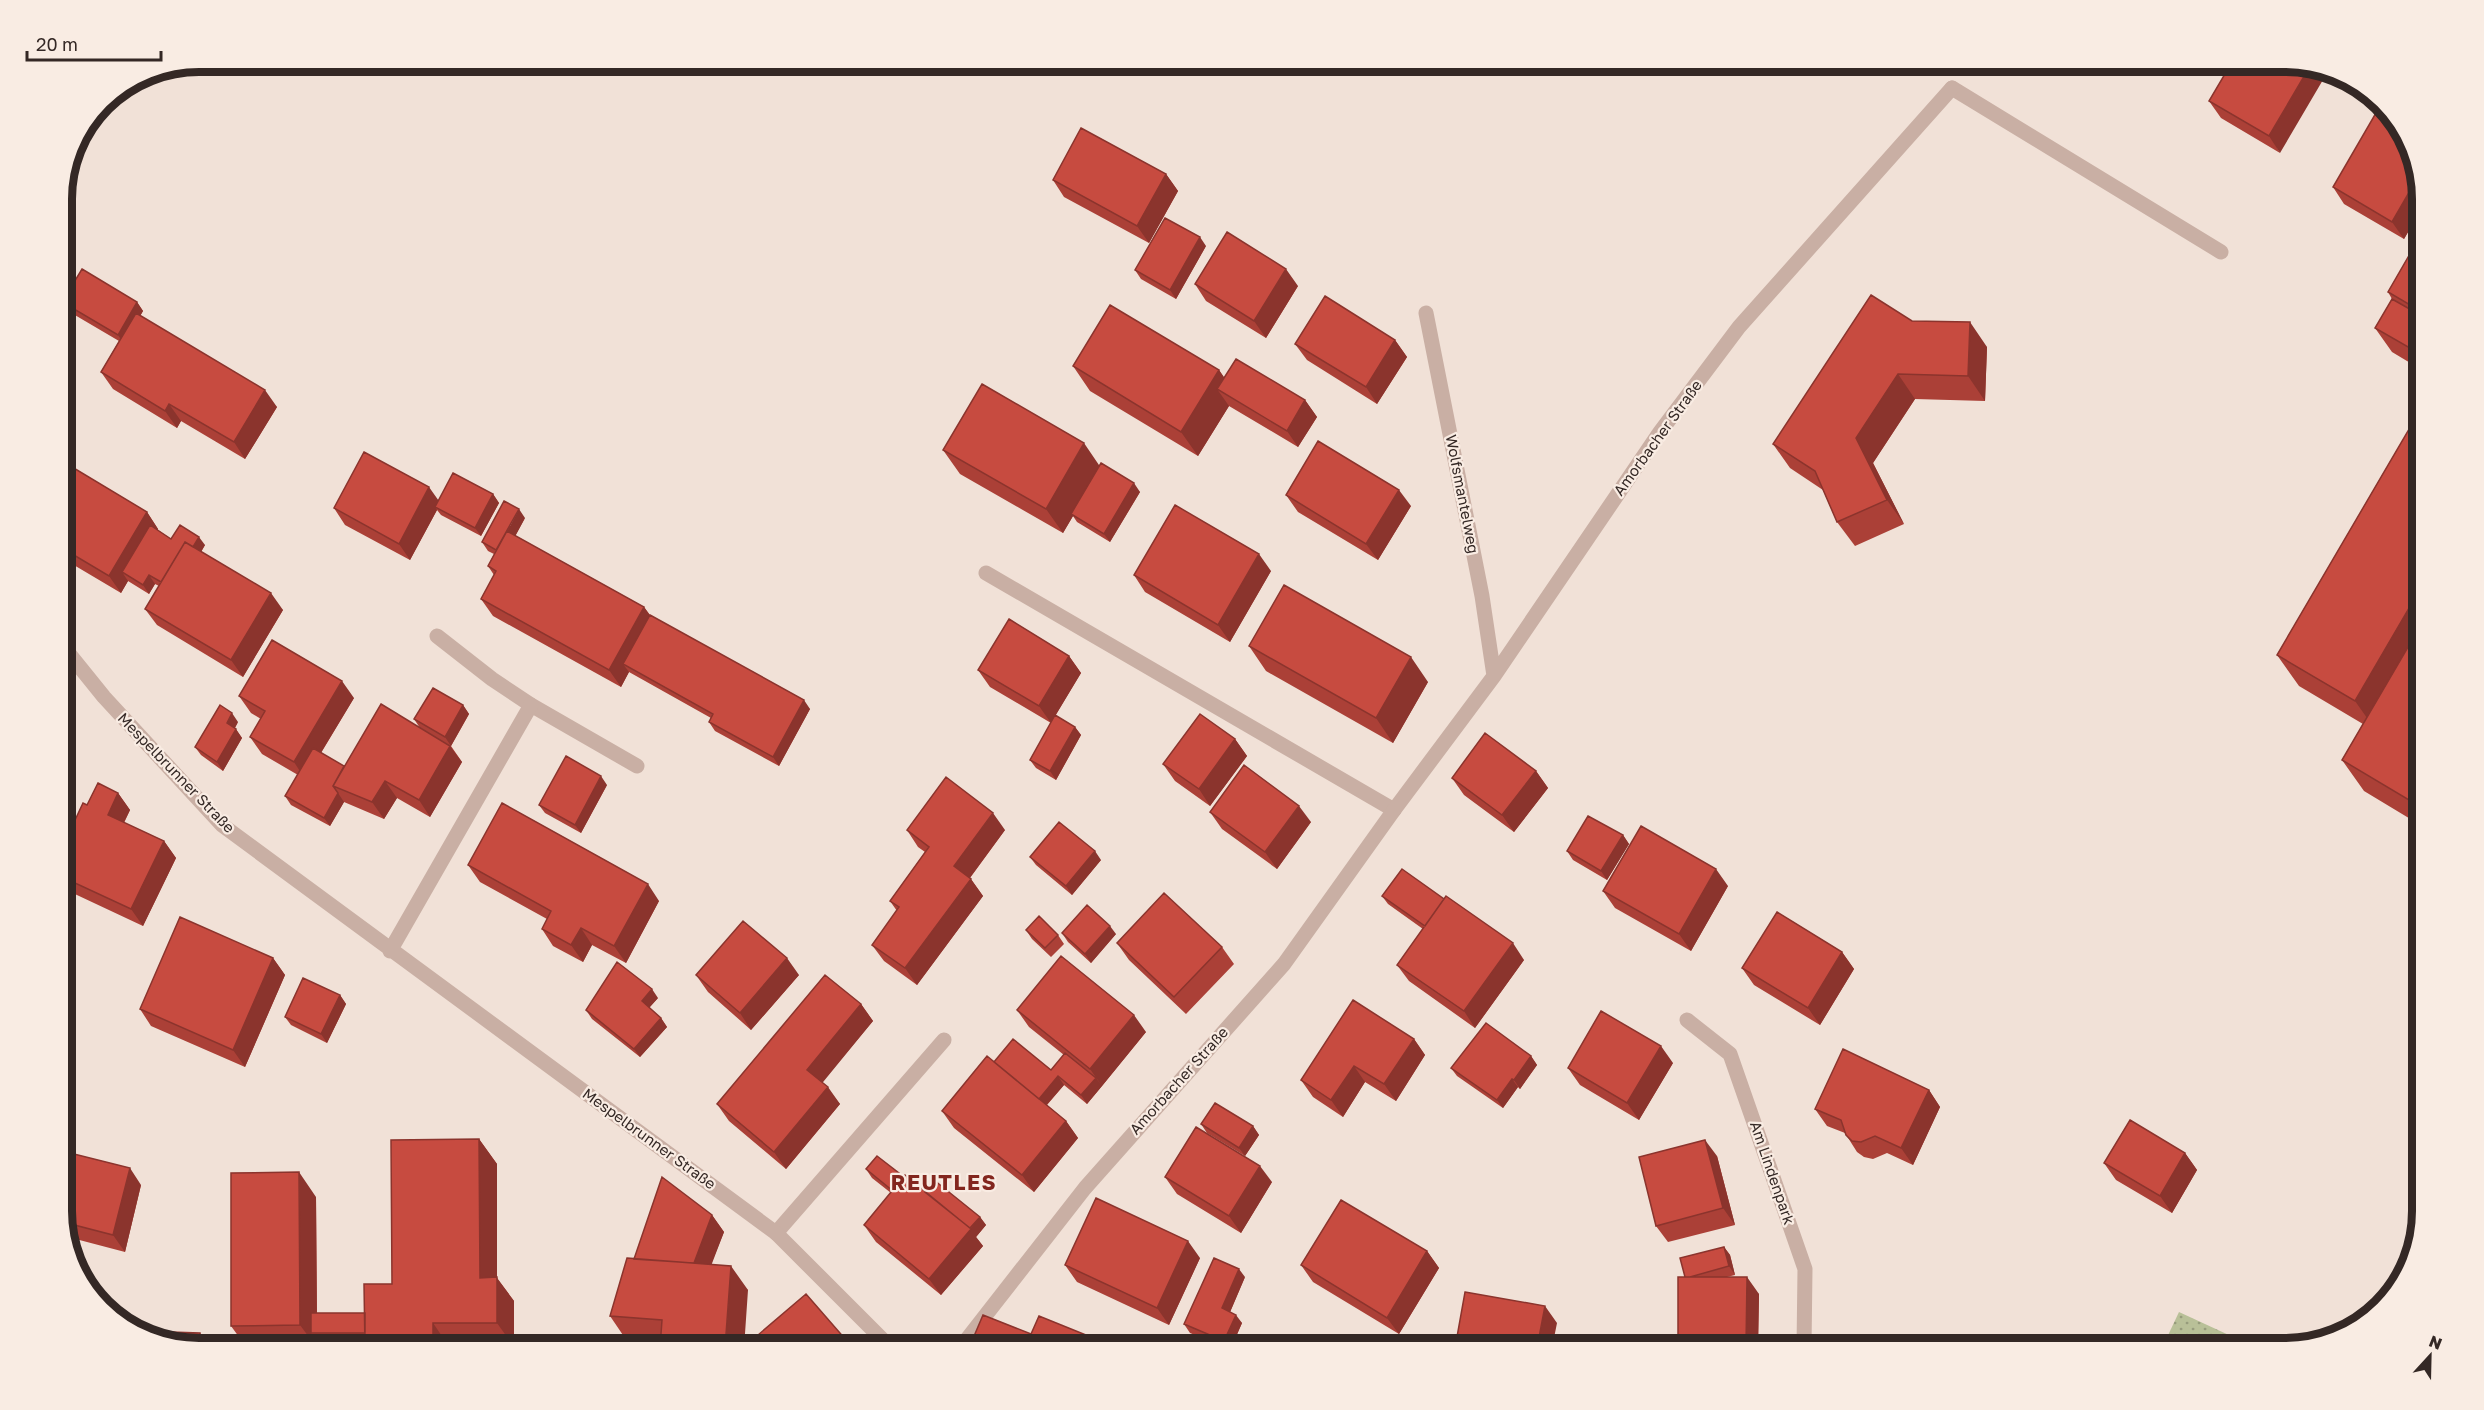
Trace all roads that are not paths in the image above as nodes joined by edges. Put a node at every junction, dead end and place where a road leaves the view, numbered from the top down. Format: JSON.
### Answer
{"nodes":[{"id":1,"x":2221,"y":252,"type":"dead end"},
{"id":2,"x":1426,"y":313,"type":"dead end"},
{"id":3,"x":986,"y":573,"type":"dead end"},
{"id":4,"x":437,"y":636,"type":"dead end"},
{"id":5,"x":72,"y":657,"type":"edge"},
{"id":6,"x":1494,"y":676,"type":"junction"},
{"id":7,"x":531,"y":705,"type":"junction"},
{"id":8,"x":637,"y":766,"type":"dead end"},
{"id":9,"x":1394,"y":810,"type":"junction"},
{"id":10,"x":390,"y":951,"type":"junction"},
{"id":11,"x":1688,"y":1020,"type":"dead end"},
{"id":12,"x":944,"y":1040,"type":"dead end"},
{"id":13,"x":776,"y":1233,"type":"junction"},
{"id":14,"x":881,"y":1338,"type":"edge"},
{"id":15,"x":968,"y":1338,"type":"edge"},
{"id":16,"x":1804,"y":1338,"type":"edge"}],
"edges":[{"from":1,"to":6,"type":"street","name":"Amorbacher Straße"},
{"from":2,"to":6,"type":"street","name":"Wolfsmantelweg"},
{"from":3,"to":9,"type":"street"},
{"from":4,"to":7,"type":"street"},
{"from":5,"to":10,"type":"street","name":"Mespelbrunner Straße"},
{"from":6,"to":9,"type":"street","name":"Amorbacher Straße"},
{"from":7,"to":8,"type":"street"},
{"from":7,"to":10,"type":"street"},
{"from":9,"to":15,"type":"street","name":"Amorbacher Straße"},
{"from":10,"to":13,"type":"street","name":"Mespelbrunner Straße"},
{"from":11,"to":16,"type":"street","name":"Am Lindenpark"},
{"from":12,"to":13,"type":"street"},
{"from":13,"to":14,"type":"street","name":"Mespelbrunner Straße"}]}
